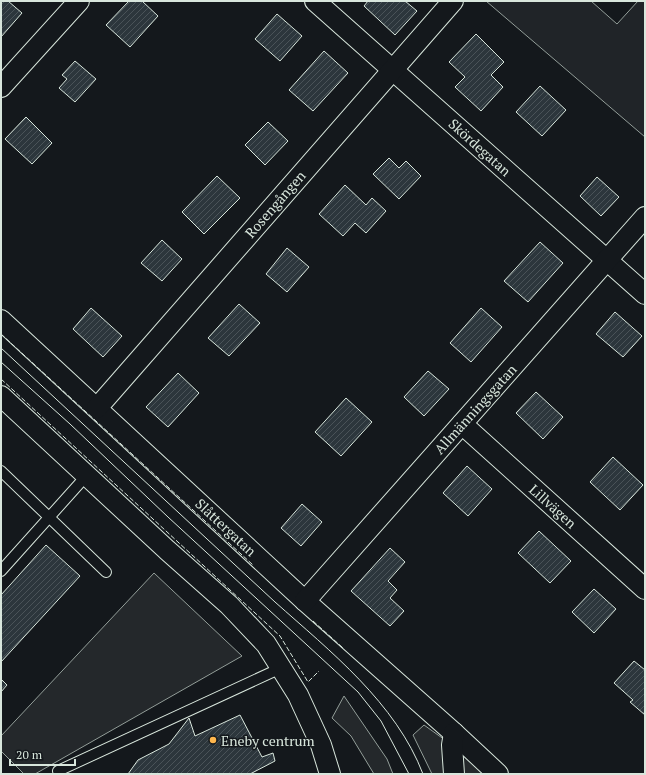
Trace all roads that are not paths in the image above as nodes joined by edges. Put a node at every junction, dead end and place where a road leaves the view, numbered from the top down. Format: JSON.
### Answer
{"nodes":[{"id":1,"x":79,"y":1,"type":"edge"},
{"id":2,"x":315,"y":1,"type":"edge"},
{"id":3,"x":453,"y":1,"type":"edge"},
{"id":4,"x":393,"y":70,"type":"junction"},
{"id":5,"x":1,"y":87,"type":"edge"},
{"id":6,"x":645,"y":217,"type":"edge"},
{"id":7,"x":607,"y":260,"type":"junction"},
{"id":8,"x":645,"y":294,"type":"edge"},
{"id":9,"x":1,"y":320,"type":"edge"},
{"id":10,"x":1,"y":396,"type":"edge"},
{"id":11,"x":97,"y":408,"type":"junction"},
{"id":12,"x":462,"y":424,"type":"junction"},
{"id":13,"x":1,"y":470,"type":"edge"},
{"id":14,"x":87,"y":475,"type":"junction"},
{"id":15,"x":50,"y":518,"type":"junction"},
{"id":16,"x":1,"y":572,"type":"edge"},
{"id":17,"x":106,"y":572,"type":"dead end"},
{"id":18,"x":645,"y":589,"type":"edge"},
{"id":19,"x":305,"y":601,"type":"junction"},
{"id":20,"x":281,"y":668,"type":"junction"},
{"id":21,"x":454,"y":733,"type":"junction"},
{"id":22,"x":58,"y":771,"type":"dead end"},
{"id":23,"x":330,"y":774,"type":"edge"},
{"id":24,"x":454,"y":774,"type":"edge"},
{"id":25,"x":498,"y":774,"type":"edge"}],
"edges":[{"from":1,"to":5,"type":"street"},
{"from":2,"to":4,"type":"street","name":"Skördegatan"},
{"from":3,"to":4,"type":"street","name":"Rosengången"},
{"from":4,"to":7,"type":"street","name":"Skördegatan"},
{"from":4,"to":11,"type":"street","name":"Rosengången"},
{"from":6,"to":7,"type":"street","name":"Allmänningsgatan"},
{"from":7,"to":8,"type":"street","name":"Skördegatan"},
{"from":7,"to":12,"type":"street","name":"Allmänningsgatan"},
{"from":9,"to":11,"type":"street","name":"Slåttergatan"},
{"from":10,"to":14,"type":"street"},
{"from":11,"to":19,"type":"street","name":"Slåttergatan"},
{"from":12,"to":18,"type":"street","name":"Lillvägen"},
{"from":12,"to":19,"type":"street","name":"Allmänningsgatan"},
{"from":13,"to":15,"type":"lane"},
{"from":14,"to":15,"type":"lane"},
{"from":14,"to":20,"type":"street"},
{"from":15,"to":16,"type":"lane"},
{"from":15,"to":17,"type":"lane"},
{"from":19,"to":21,"type":"street","name":"Slåttergatan"},
{"from":20,"to":22,"type":"lane"},
{"from":20,"to":23,"type":"street"},
{"from":21,"to":24,"type":"street"},
{"from":21,"to":25,"type":"street","name":"Slåttergatan"}]}
